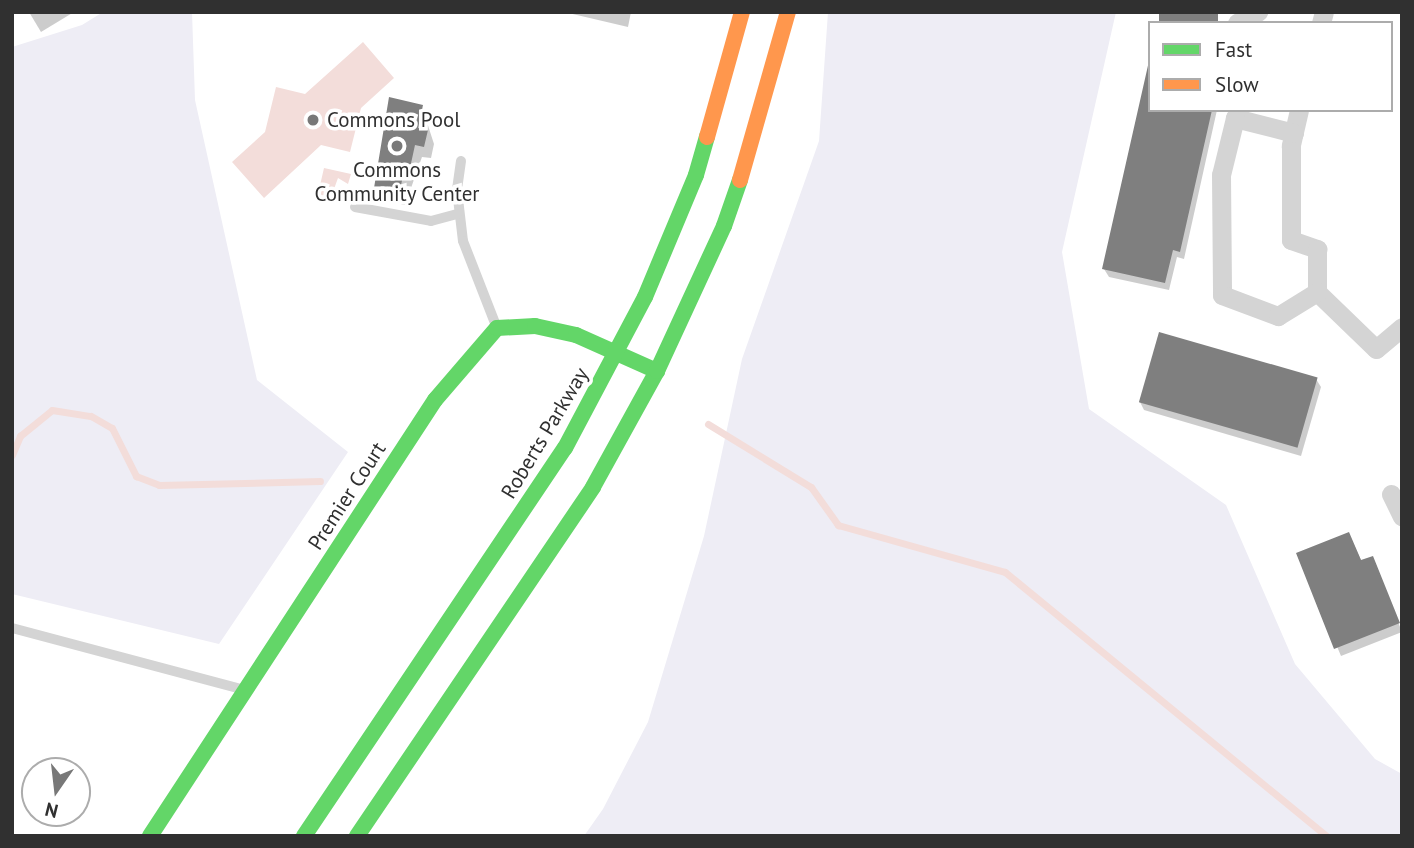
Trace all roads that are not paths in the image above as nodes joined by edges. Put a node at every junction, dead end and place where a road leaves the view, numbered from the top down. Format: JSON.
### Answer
{"nodes":[{"id":1,"x":742,"y":12,"type":"edge"},
{"id":2,"x":789,"y":12,"type":"edge"},
{"id":3,"x":1258,"y":12,"type":"edge"},
{"id":4,"x":1241,"y":21,"type":"edge"},
{"id":5,"x":1299,"y":112,"type":"edge"},
{"id":6,"x":1238,"y":114,"type":"edge"},
{"id":7,"x":1294,"y":133,"type":"junction"},
{"id":8,"x":461,"y":161,"type":"dead end"},
{"id":9,"x":355,"y":207,"type":"dead end"},
{"id":10,"x":457,"y":214,"type":"junction"},
{"id":11,"x":1317,"y":292,"type":"junction"},
{"id":12,"x":1402,"y":327,"type":"edge"},
{"id":13,"x":497,"y":328,"type":"junction"},
{"id":14,"x":617,"y":351,"type":"junction"},
{"id":15,"x":657,"y":371,"type":"junction"},
{"id":16,"x":1391,"y":494,"type":"dead end"},
{"id":17,"x":1402,"y":517,"type":"edge"},
{"id":18,"x":12,"y":628,"type":"edge"},
{"id":19,"x":246,"y":690,"type":"junction"},
{"id":20,"x":150,"y":836,"type":"edge"},
{"id":21,"x":304,"y":836,"type":"edge"},
{"id":22,"x":357,"y":836,"type":"edge"}],
"edges":[{"from":1,"to":14,"type":"main road","name":"Roberts Parkway"},
{"from":2,"to":15,"type":"main road"},
{"from":3,"to":4,"type":"street"},
{"from":5,"to":7,"type":"street"},
{"from":6,"to":7,"type":"street"},
{"from":6,"to":11,"type":"street"},
{"from":7,"to":11,"type":"street"},
{"from":8,"to":10,"type":"lane"},
{"from":9,"to":10,"type":"lane"},
{"from":10,"to":13,"type":"lane"},
{"from":11,"to":12,"type":"street"},
{"from":13,"to":14,"type":"main road"},
{"from":13,"to":19,"type":"main road","name":"Premier Court"},
{"from":14,"to":15,"type":"main road"},
{"from":14,"to":21,"type":"main road","name":"Roberts Parkway"},
{"from":15,"to":22,"type":"main road"},
{"from":16,"to":17,"type":"street"},
{"from":18,"to":19,"type":"lane"},
{"from":19,"to":20,"type":"main road","name":"Premier Court"}]}
